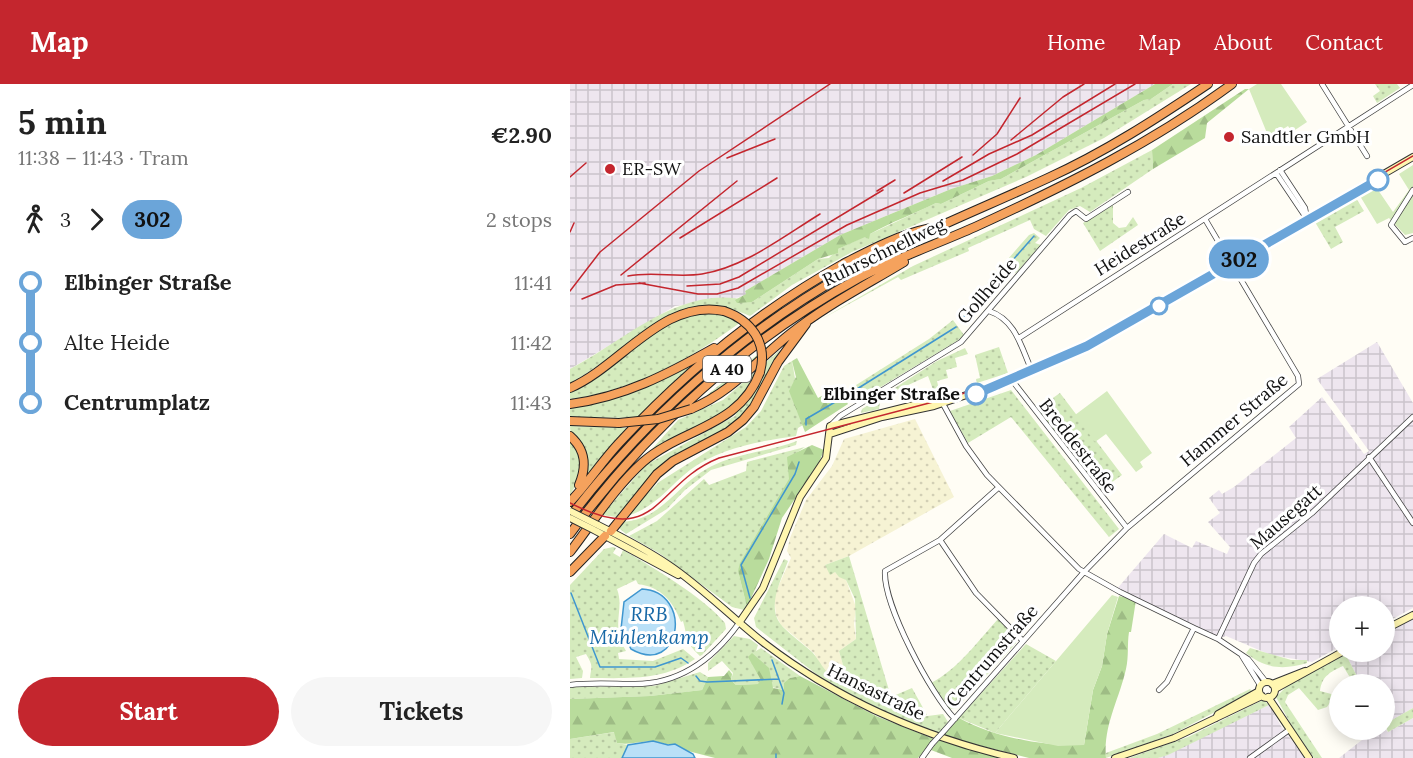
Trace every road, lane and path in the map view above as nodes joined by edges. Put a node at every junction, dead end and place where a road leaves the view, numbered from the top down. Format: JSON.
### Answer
{"nodes":[{"id":1,"x":1208,"y":84,"type":"edge"},
{"id":2,"x":1232,"y":84,"type":"edge"},
{"id":3,"x":1322,"y":84,"type":"edge"},
{"id":4,"x":1413,"y":85,"type":"edge"},
{"id":5,"x":1348,"y":126,"type":"junction"},
{"id":6,"x":1367,"y":156,"type":"dead end"},
{"id":7,"x":1413,"y":157,"type":"edge"},
{"id":8,"x":1278,"y":172,"type":"junction"},
{"id":9,"x":1413,"y":190,"type":"edge"},
{"id":10,"x":1128,"y":192,"type":"dead end"},
{"id":11,"x":1205,"y":219,"type":"junction"},
{"id":12,"x":1308,"y":219,"type":"junction"},
{"id":13,"x":946,"y":224,"type":"junction"},
{"id":14,"x":1413,"y":237,"type":"edge"},
{"id":15,"x":921,"y":251,"type":"junction"},
{"id":16,"x":1231,"y":262,"type":"junction"},
{"id":17,"x":989,"y":311,"type":"junction"},
{"id":18,"x":806,"y":324,"type":"junction"},
{"id":19,"x":1019,"y":338,"type":"junction"},
{"id":20,"x":728,"y":341,"type":"junction"},
{"id":21,"x":1032,"y":370,"type":"junction"},
{"id":22,"x":1011,"y":379,"type":"junction"},
{"id":23,"x":570,"y":388,"type":"edge"},
{"id":24,"x":942,"y":402,"type":"junction"},
{"id":25,"x":570,"y":404,"type":"edge"},
{"id":26,"x":854,"y":408,"type":"junction"},
{"id":27,"x":1413,"y":417,"type":"edge"},
{"id":28,"x":860,"y":418,"type":"junction"},
{"id":29,"x":570,"y":421,"type":"edge"},
{"id":30,"x":830,"y":430,"type":"junction"},
{"id":31,"x":570,"y":436,"type":"edge"},
{"id":32,"x":1369,"y":458,"type":"junction"},
{"id":33,"x":998,"y":488,"type":"junction"},
{"id":34,"x":570,"y":500,"type":"edge"},
{"id":35,"x":570,"y":511,"type":"edge"},
{"id":36,"x":570,"y":517,"type":"edge"},
{"id":37,"x":1413,"y":523,"type":"edge"},
{"id":38,"x":596,"y":527,"type":"junction"},
{"id":39,"x":1127,"y":528,"type":"junction"},
{"id":40,"x":570,"y":534,"type":"edge"},
{"id":41,"x":608,"y":534,"type":"junction"},
{"id":42,"x":940,"y":540,"type":"junction"},
{"id":43,"x":570,"y":552,"type":"edge"},
{"id":44,"x":570,"y":572,"type":"edge"},
{"id":45,"x":1084,"y":572,"type":"junction"},
{"id":46,"x":1413,"y":615,"type":"edge"},
{"id":47,"x":739,"y":623,"type":"junction"},
{"id":48,"x":1395,"y":624,"type":"edge"},
{"id":49,"x":1194,"y":628,"type":"junction"},
{"id":50,"x":1218,"y":639,"type":"junction"},
{"id":51,"x":1023,"y":641,"type":"junction"},
{"id":52,"x":1329,"y":658,"type":"edge"},
{"id":53,"x":570,"y":685,"type":"edge"},
{"id":54,"x":1159,"y":690,"type":"dead end"},
{"id":55,"x":1267,"y":690,"type":"junction"},
{"id":56,"x":955,"y":719,"type":"junction"},
{"id":57,"x":1289,"y":730,"type":"junction"},
{"id":58,"x":922,"y":758,"type":"edge"},
{"id":59,"x":1014,"y":758,"type":"edge"},
{"id":60,"x":1115,"y":758,"type":"edge"},
{"id":61,"x":1250,"y":758,"type":"edge"},
{"id":62,"x":1309,"y":758,"type":"edge"}],
"edges":[{"from":1,"to":13,"type":"highway","name":"Ruhrschnellweg","number":"A 40"},
{"from":2,"to":15,"type":"highway","name":"Ruhrschnellweg","number":"A 40"},
{"from":3,"to":5,"type":"street"},
{"from":4,"to":5,"type":"street","name":"Heidestraße"},
{"from":5,"to":6,"type":"street"},
{"from":5,"to":8,"type":"street","name":"Heidestraße"},
{"from":7,"to":12,"type":"main road"},
{"from":8,"to":11,"type":"street","name":"Heidestraße"},
{"from":8,"to":12,"type":"street"},
{"from":9,"to":14,"type":"street"},
{"from":10,"to":17,"type":"street","name":"Gollheide"},
{"from":11,"to":16,"type":"street"},
{"from":11,"to":19,"type":"street","name":"Heidestraße"},
{"from":12,"to":16,"type":"main road"},
{"from":13,"to":20,"type":"highway"},
{"from":13,"to":36,"type":"highway","name":"Ruhrschnellweg","number":"A 40"},
{"from":15,"to":18,"type":"highway"},
{"from":15,"to":40,"type":"highway","name":"Ruhrschnellweg","number":"A 40"},
{"from":16,"to":21,"type":"main road"},
{"from":16,"to":39,"type":"street","name":"Hammer Straße"},
{"from":17,"to":19,"type":"street"},
{"from":17,"to":26,"type":"street","name":"Gollheide"},
{"from":18,"to":29,"type":"highway","bridge":true},
{"from":18,"to":41,"type":"highway"},
{"from":19,"to":21,"type":"street"},
{"from":20,"to":25,"type":"highway"},
{"from":20,"to":34,"type":"highway"},
{"from":21,"to":22,"type":"main road"},
{"from":22,"to":24,"type":"main road"},
{"from":22,"to":39,"type":"street","name":"Breddestraße"},
{"from":23,"to":43,"type":"highway","bridge":true},
{"from":24,"to":28,"type":"main road"},
{"from":24,"to":30,"type":"main road"},
{"from":24,"to":33,"type":"street"},
{"from":26,"to":28,"type":"street"},
{"from":26,"to":30,"type":"street","name":"Gollheide"},
{"from":27,"to":32,"type":"street","name":"Mausegatt"},
{"from":28,"to":30,"type":"main road"},
{"from":30,"to":47,"type":"main road"},
{"from":31,"to":34,"type":"highway"},
{"from":32,"to":37,"type":"street"},
{"from":32,"to":50,"type":"street","name":"Mausegatt"},
{"from":33,"to":42,"type":"street"},
{"from":33,"to":45,"type":"street"},
{"from":35,"to":38,"type":"main road","bridge":true},
{"from":36,"to":38,"type":"main road","bridge":true},
{"from":38,"to":41,"type":"main road","name":"Hansastraße"},
{"from":39,"to":45,"type":"street","name":"Hammer Straße"},
{"from":41,"to":44,"type":"highway"},
{"from":41,"to":47,"type":"main road","name":"Hansastraße"},
{"from":42,"to":51,"type":"street"},
{"from":42,"to":56,"type":"street"},
{"from":45,"to":49,"type":"street"},
{"from":45,"to":51,"type":"street","name":"Centrumstraße"},
{"from":46,"to":48,"type":"main road"},
{"from":47,"to":53,"type":"street"},
{"from":47,"to":59,"type":"main road","name":"Hansastraße"},
{"from":49,"to":50,"type":"street"},
{"from":49,"to":54,"type":"street"},
{"from":50,"to":55,"type":"street"},
{"from":51,"to":56,"type":"street","name":"Centrumstraße"},
{"from":52,"to":55,"type":"main road"},
{"from":55,"to":57,"type":"main road"},
{"from":55,"to":60,"type":"main road"},
{"from":56,"to":58,"type":"street","name":"Centrumstraße","bridge":true},
{"from":57,"to":61,"type":"street"},
{"from":57,"to":62,"type":"main road"}]}
